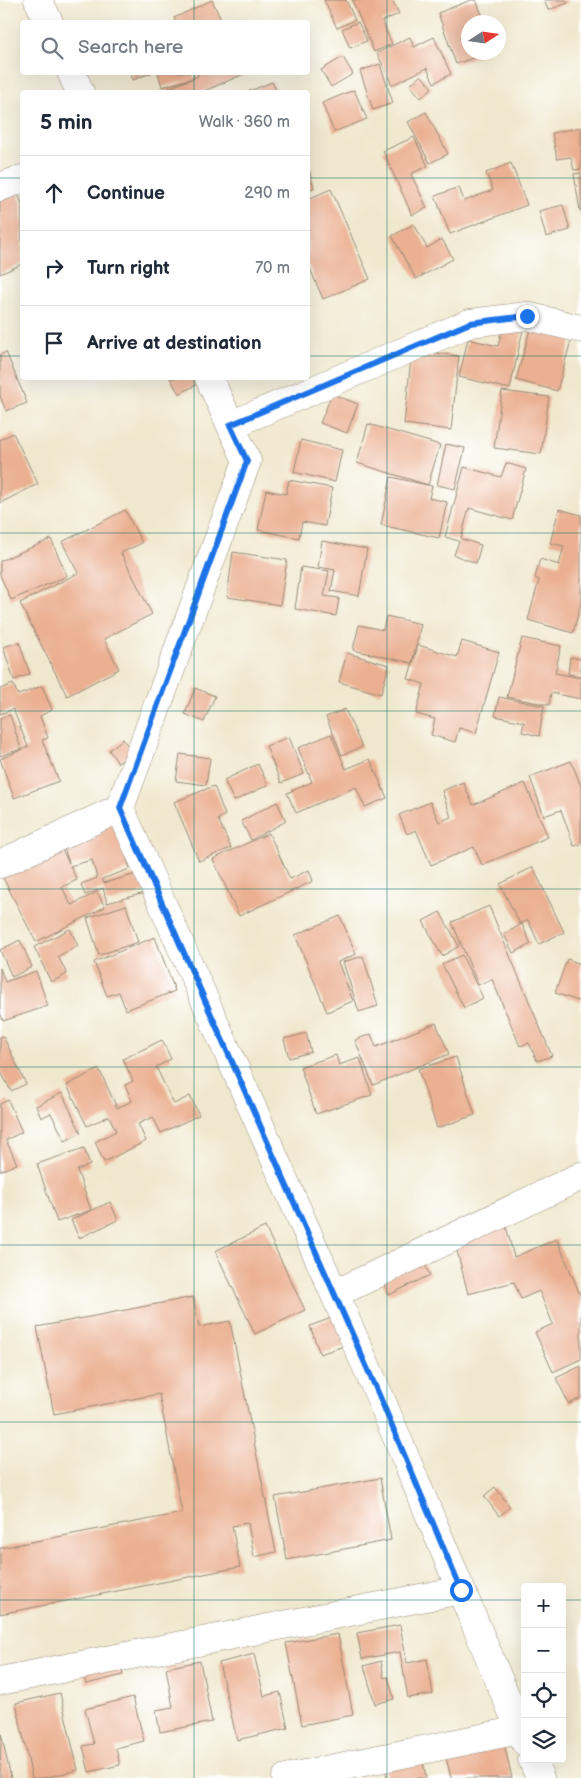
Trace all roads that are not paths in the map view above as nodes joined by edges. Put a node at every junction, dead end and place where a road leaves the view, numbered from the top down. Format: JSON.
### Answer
{"nodes":[{"id":1,"x":38,"y":0,"type":"edge"},
{"id":2,"x":47,"y":20,"type":"edge"},
{"id":3,"x":72,"y":75,"type":"edge"},
{"id":4,"x":79,"y":90,"type":"edge"},
{"id":5,"x":20,"y":180,"type":"edge"},
{"id":6,"x":0,"y":187,"type":"edge"},
{"id":7,"x":581,"y":329,"type":"edge"},
{"id":8,"x":210,"y":380,"type":"edge"},
{"id":9,"x":230,"y":425,"type":"junction"},
{"id":10,"x":120,"y":808,"type":"junction"},
{"id":11,"x":0,"y":864,"type":"edge"},
{"id":12,"x":581,"y":1176,"type":"edge"},
{"id":13,"x":334,"y":1294,"type":"junction"},
{"id":14,"x":461,"y":1590,"type":"junction"},
{"id":15,"x":0,"y":1681,"type":"edge"},
{"id":16,"x":521,"y":1734,"type":"edge"},
{"id":17,"x":521,"y":1736,"type":"edge"},
{"id":18,"x":534,"y":1763,"type":"edge"},
{"id":19,"x":286,"y":1778,"type":"edge"},
{"id":20,"x":540,"y":1778,"type":"edge"}],
"edges":[{"from":1,"to":2,"type":"street"},
{"from":3,"to":4,"type":"street"},
{"from":5,"to":6,"type":"street"},
{"from":7,"to":9,"type":"street"},
{"from":8,"to":9,"type":"street"},
{"from":9,"to":10,"type":"street"},
{"from":10,"to":11,"type":"street"},
{"from":10,"to":13,"type":"street"},
{"from":12,"to":13,"type":"street"},
{"from":13,"to":14,"type":"street"},
{"from":14,"to":15,"type":"street"},
{"from":14,"to":16,"type":"street"},
{"from":17,"to":19,"type":"street"},
{"from":18,"to":20,"type":"street"}]}
